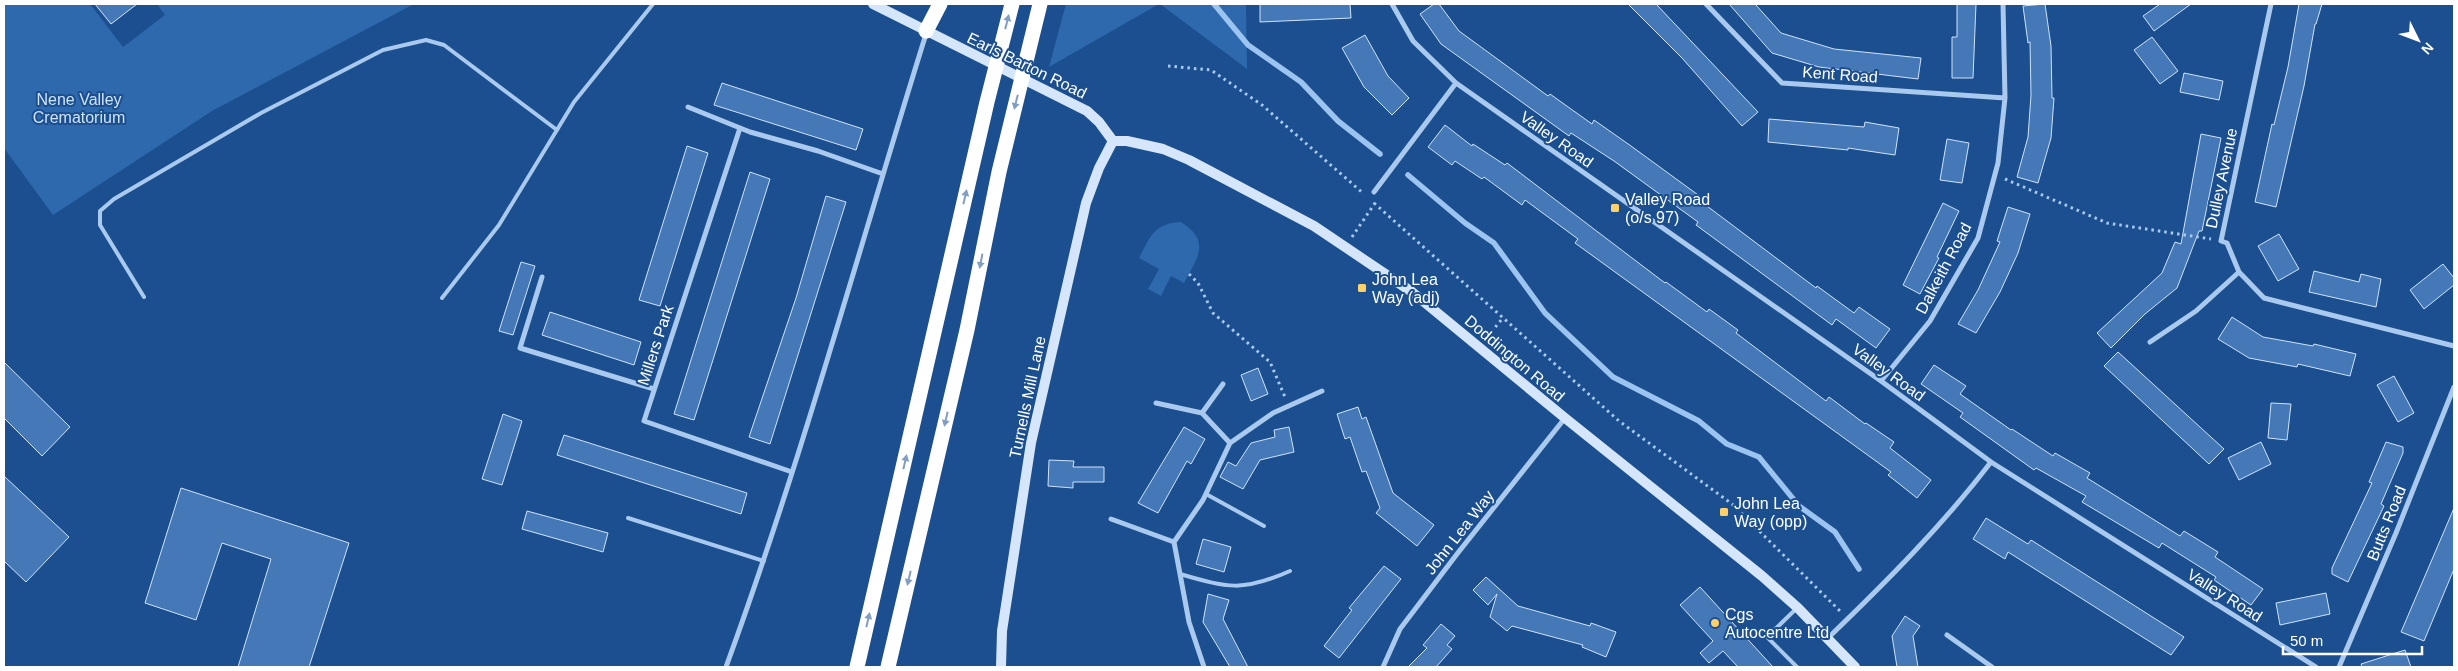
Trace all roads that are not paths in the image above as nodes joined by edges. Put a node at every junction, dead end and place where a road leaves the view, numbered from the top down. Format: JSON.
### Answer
{"nodes":[{"id":1,"x":653,"y":4,"type":"edge"},
{"id":2,"x":873,"y":4,"type":"edge"},
{"id":3,"x":940,"y":4,"type":"edge"},
{"id":4,"x":1012,"y":4,"type":"edge"},
{"id":5,"x":1040,"y":4,"type":"edge"},
{"id":6,"x":1392,"y":4,"type":"edge"},
{"id":7,"x":1706,"y":4,"type":"edge"},
{"id":8,"x":2003,"y":4,"type":"edge"},
{"id":9,"x":2271,"y":4,"type":"edge"},
{"id":10,"x":926,"y":31,"type":"junction"},
{"id":11,"x":1456,"y":83,"type":"junction"},
{"id":12,"x":2005,"y":98,"type":"junction"},
{"id":13,"x":688,"y":106,"type":"dead end"},
{"id":14,"x":740,"y":128,"type":"junction"},
{"id":15,"x":557,"y":130,"type":"junction"},
{"id":16,"x":1113,"y":141,"type":"junction"},
{"id":17,"x":883,"y":174,"type":"junction"},
{"id":18,"x":1374,"y":192,"type":"dead end"},
{"id":19,"x":2239,"y":272,"type":"junction"},
{"id":20,"x":542,"y":278,"type":"dead end"},
{"id":21,"x":144,"y":297,"type":"dead end"},
{"id":22,"x":442,"y":298,"type":"dead end"},
{"id":23,"x":2150,"y":342,"type":"dead end"},
{"id":24,"x":2454,"y":346,"type":"edge"},
{"id":25,"x":1881,"y":382,"type":"junction"},
{"id":26,"x":1223,"y":384,"type":"dead end"},
{"id":27,"x":2454,"y":387,"type":"edge"},
{"id":28,"x":654,"y":389,"type":"junction"},
{"id":29,"x":1322,"y":391,"type":"dead end"},
{"id":30,"x":1156,"y":403,"type":"dead end"},
{"id":31,"x":1202,"y":413,"type":"junction"},
{"id":32,"x":1565,"y":418,"type":"junction"},
{"id":33,"x":1230,"y":443,"type":"junction"},
{"id":34,"x":1991,"y":462,"type":"junction"},
{"id":35,"x":792,"y":472,"type":"junction"},
{"id":36,"x":1206,"y":494,"type":"junction"},
{"id":37,"x":628,"y":518,"type":"dead end"},
{"id":38,"x":1111,"y":519,"type":"dead end"},
{"id":39,"x":1264,"y":526,"type":"dead end"},
{"id":40,"x":1174,"y":542,"type":"junction"},
{"id":41,"x":764,"y":561,"type":"junction"},
{"id":42,"x":1290,"y":571,"type":"dead end"},
{"id":43,"x":1180,"y":574,"type":"junction"},
{"id":44,"x":1798,"y":608,"type":"junction"},
{"id":45,"x":1947,"y":635,"type":"dead end"},
{"id":46,"x":1828,"y":638,"type":"junction"},
{"id":47,"x":726,"y":667,"type":"edge"},
{"id":48,"x":857,"y":667,"type":"edge"},
{"id":49,"x":888,"y":667,"type":"edge"},
{"id":50,"x":1001,"y":667,"type":"edge"},
{"id":51,"x":1204,"y":667,"type":"edge"},
{"id":52,"x":1383,"y":667,"type":"edge"},
{"id":53,"x":1797,"y":667,"type":"edge"},
{"id":54,"x":1856,"y":667,"type":"edge"},
{"id":55,"x":1992,"y":667,"type":"edge"},
{"id":56,"x":2316,"y":667,"type":"edge"},
{"id":57,"x":2339,"y":667,"type":"edge"}],
"edges":[{"from":1,"to":15,"type":"lane"},
{"from":2,"to":10,"type":"street","name":"Earls Barton Road"},
{"from":3,"to":10,"type":"highway"},
{"from":48,"to":4,"type":"highway","one_way":true},
{"from":5,"to":49,"type":"highway","one_way":true},
{"from":6,"to":11,"type":"street","name":"Valley Road"},
{"from":7,"to":12,"type":"street","name":"Kent Road"},
{"from":8,"to":12,"type":"street","name":"Dalkeith Road"},
{"from":9,"to":19,"type":"street","name":"Dulley Avenue"},
{"from":10,"to":16,"type":"street","name":"Earls Barton Road"},
{"from":10,"to":17,"type":"street"},
{"from":11,"to":18,"type":"street"},
{"from":11,"to":25,"type":"street","name":"Valley Road"},
{"from":12,"to":25,"type":"street","name":"Dalkeith Road"},
{"from":13,"to":14,"type":"street"},
{"from":14,"to":17,"type":"street"},
{"from":14,"to":28,"type":"street","name":"Millers Park"},
{"from":15,"to":21,"type":"lane"},
{"from":15,"to":22,"type":"lane"},
{"from":16,"to":32,"type":"street","name":"Doddington Road"},
{"from":16,"to":50,"type":"street","name":"Turnells Mill Lane"},
{"from":17,"to":35,"type":"street"},
{"from":19,"to":23,"type":"street"},
{"from":19,"to":24,"type":"street","name":"Dulley Avenue"},
{"from":20,"to":28,"type":"street"},
{"from":25,"to":34,"type":"street","name":"Valley Road"},
{"from":26,"to":31,"type":"street"},
{"from":27,"to":57,"type":"street","name":"Butts Road"},
{"from":28,"to":35,"type":"street","name":"Millers Park"},
{"from":29,"to":33,"type":"street"},
{"from":30,"to":31,"type":"street"},
{"from":31,"to":33,"type":"street"},
{"from":32,"to":44,"type":"street","name":"Doddington Road"},
{"from":32,"to":52,"type":"street","name":"John Lea Way"},
{"from":33,"to":36,"type":"street"},
{"from":34,"to":46,"type":"street"},
{"from":34,"to":56,"type":"street","name":"Valley Road"},
{"from":35,"to":41,"type":"street"},
{"from":36,"to":39,"type":"lane"},
{"from":36,"to":40,"type":"street"},
{"from":37,"to":41,"type":"lane"},
{"from":38,"to":40,"type":"street"},
{"from":40,"to":43,"type":"street"},
{"from":41,"to":47,"type":"street"},
{"from":42,"to":43,"type":"lane"},
{"from":43,"to":51,"type":"street"},
{"from":44,"to":46,"type":"street","name":"Doddington Road"},
{"from":44,"to":53,"type":"lane"},
{"from":45,"to":55,"type":"street"},
{"from":46,"to":54,"type":"street","name":"Doddington Road"}]}
